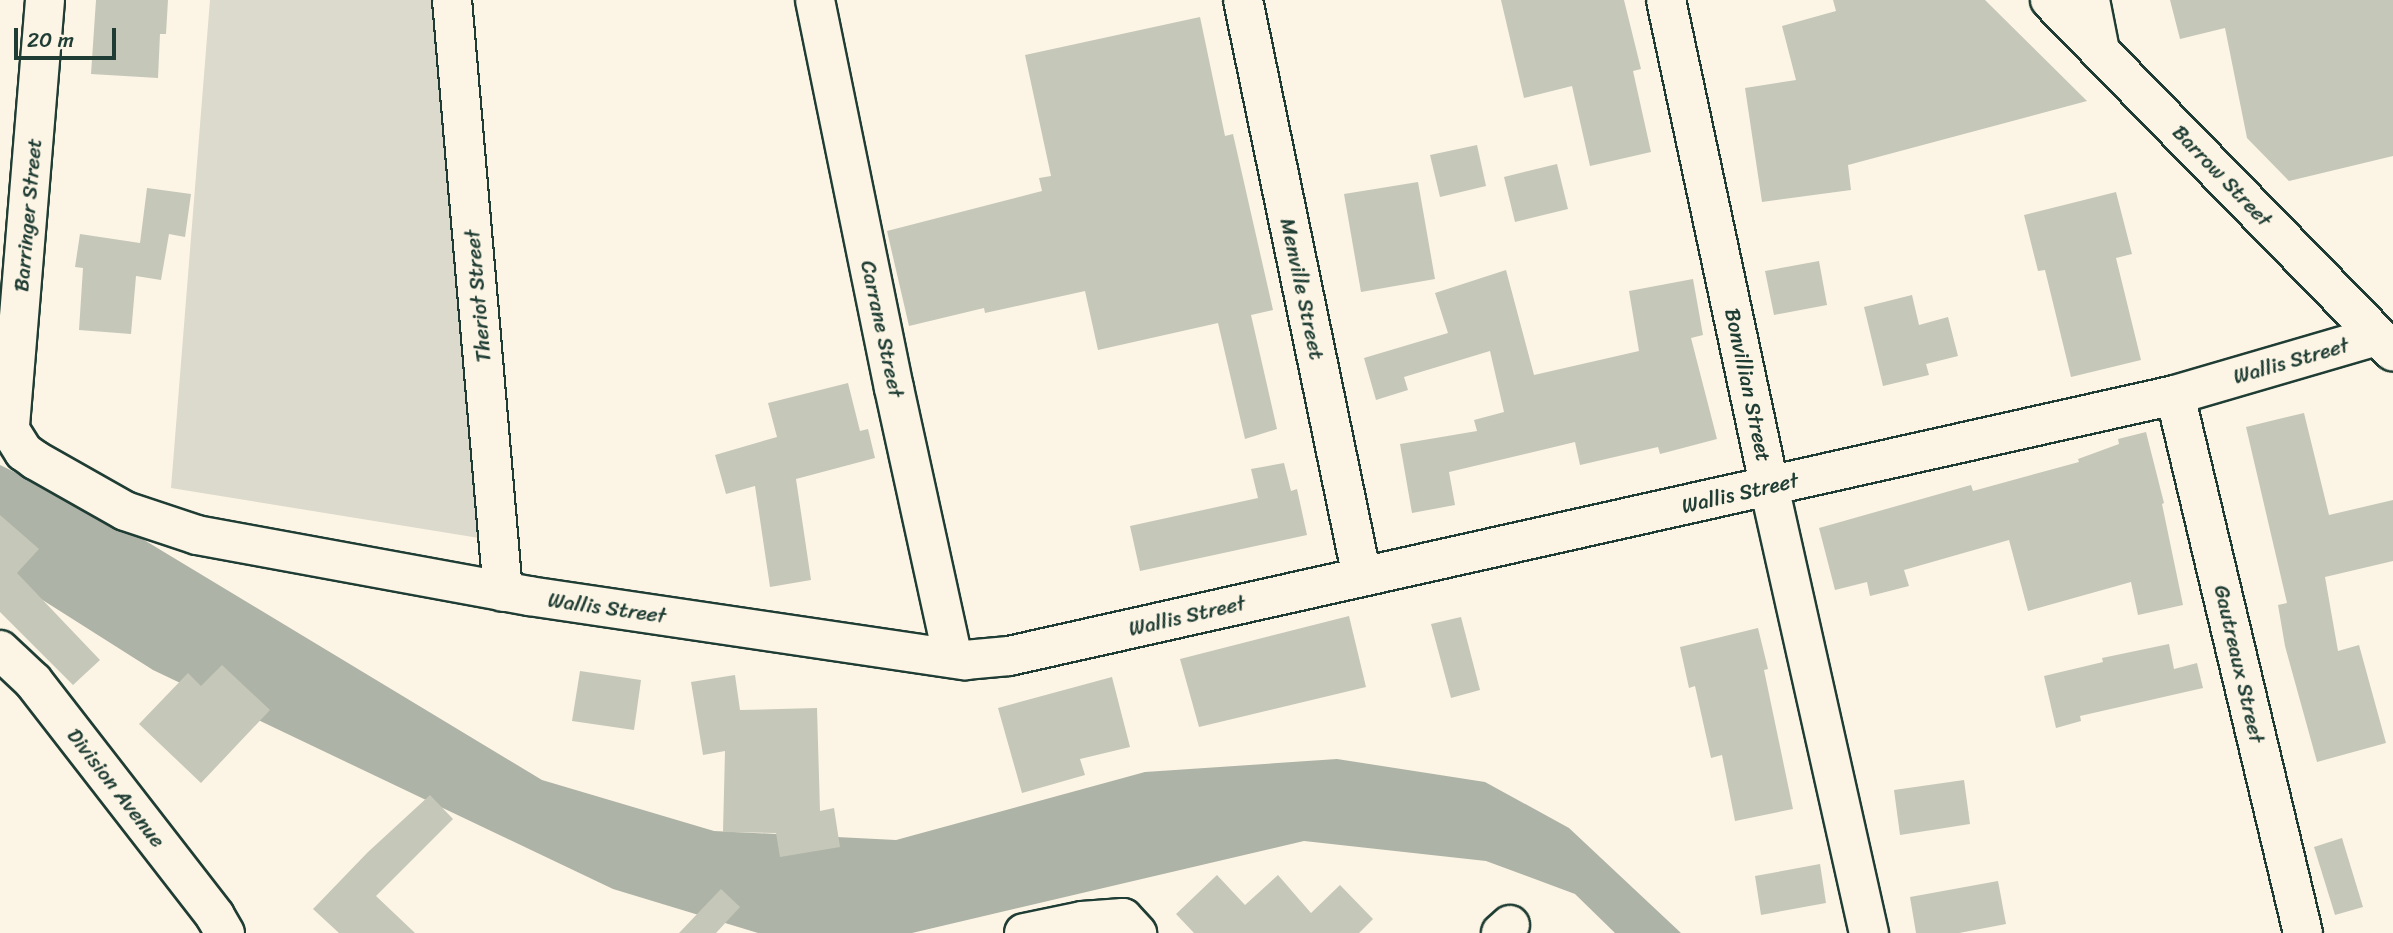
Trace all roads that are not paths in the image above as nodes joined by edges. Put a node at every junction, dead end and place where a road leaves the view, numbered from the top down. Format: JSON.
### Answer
{"nodes":[{"id":1,"x":45,"y":0,"type":"edge"},
{"id":2,"x":452,"y":0,"type":"edge"},
{"id":3,"x":815,"y":0,"type":"edge"},
{"id":4,"x":1243,"y":0,"type":"edge"},
{"id":5,"x":1667,"y":0,"type":"edge"},
{"id":6,"x":2050,"y":0,"type":"edge"},
{"id":7,"x":2090,"y":0,"type":"edge"},
{"id":8,"x":2100,"y":51,"type":"junction"},
{"id":9,"x":2385,"y":344,"type":"edge"},
{"id":10,"x":2175,"y":395,"type":"junction"},
{"id":11,"x":10,"y":430,"type":"joint"},
{"id":12,"x":1769,"y":486,"type":"junction"},
{"id":13,"x":1362,"y":577,"type":"junction"},
{"id":14,"x":503,"y":592,"type":"junction"},
{"id":15,"x":0,"y":650,"type":"edge"},
{"id":16,"x":953,"y":658,"type":"junction"},
{"id":17,"x":1130,"y":925,"type":"edge"},
{"id":18,"x":223,"y":933,"type":"edge"},
{"id":19,"x":1024,"y":933,"type":"edge"},
{"id":20,"x":1869,"y":933,"type":"edge"},
{"id":21,"x":2303,"y":933,"type":"edge"}],
"edges":[{"from":1,"to":11,"type":"street","name":"Barringer Street"},
{"from":2,"to":14,"type":"street","name":"Theriot Street"},
{"from":3,"to":16,"type":"street","name":"Carrane Street"},
{"from":4,"to":13,"type":"street","name":"Menville Street"},
{"from":5,"to":12,"type":"street","name":"Bonvillian Street"},
{"from":6,"to":8,"type":"street","name":"Barrow Street"},
{"from":7,"to":8,"type":"street"},
{"from":8,"to":9,"type":"street","name":"Barrow Street"},
{"from":9,"to":10,"type":"street","name":"Wallis Street"},
{"from":10,"to":12,"type":"street","name":"Wallis Street"},
{"from":10,"to":21,"type":"street","name":"Gautreaux Street"},
{"from":11,"to":14,"type":"street","name":"Wallis Street"},
{"from":12,"to":13,"type":"street","name":"Wallis Street"},
{"from":12,"to":20,"type":"street","name":"Bonvillian Street"},
{"from":13,"to":16,"type":"street","name":"Wallis Street"},
{"from":14,"to":16,"type":"street","name":"Wallis Street"},
{"from":15,"to":18,"type":"street","name":"Division Avenue"},
{"from":17,"to":19,"type":"street"}]}
